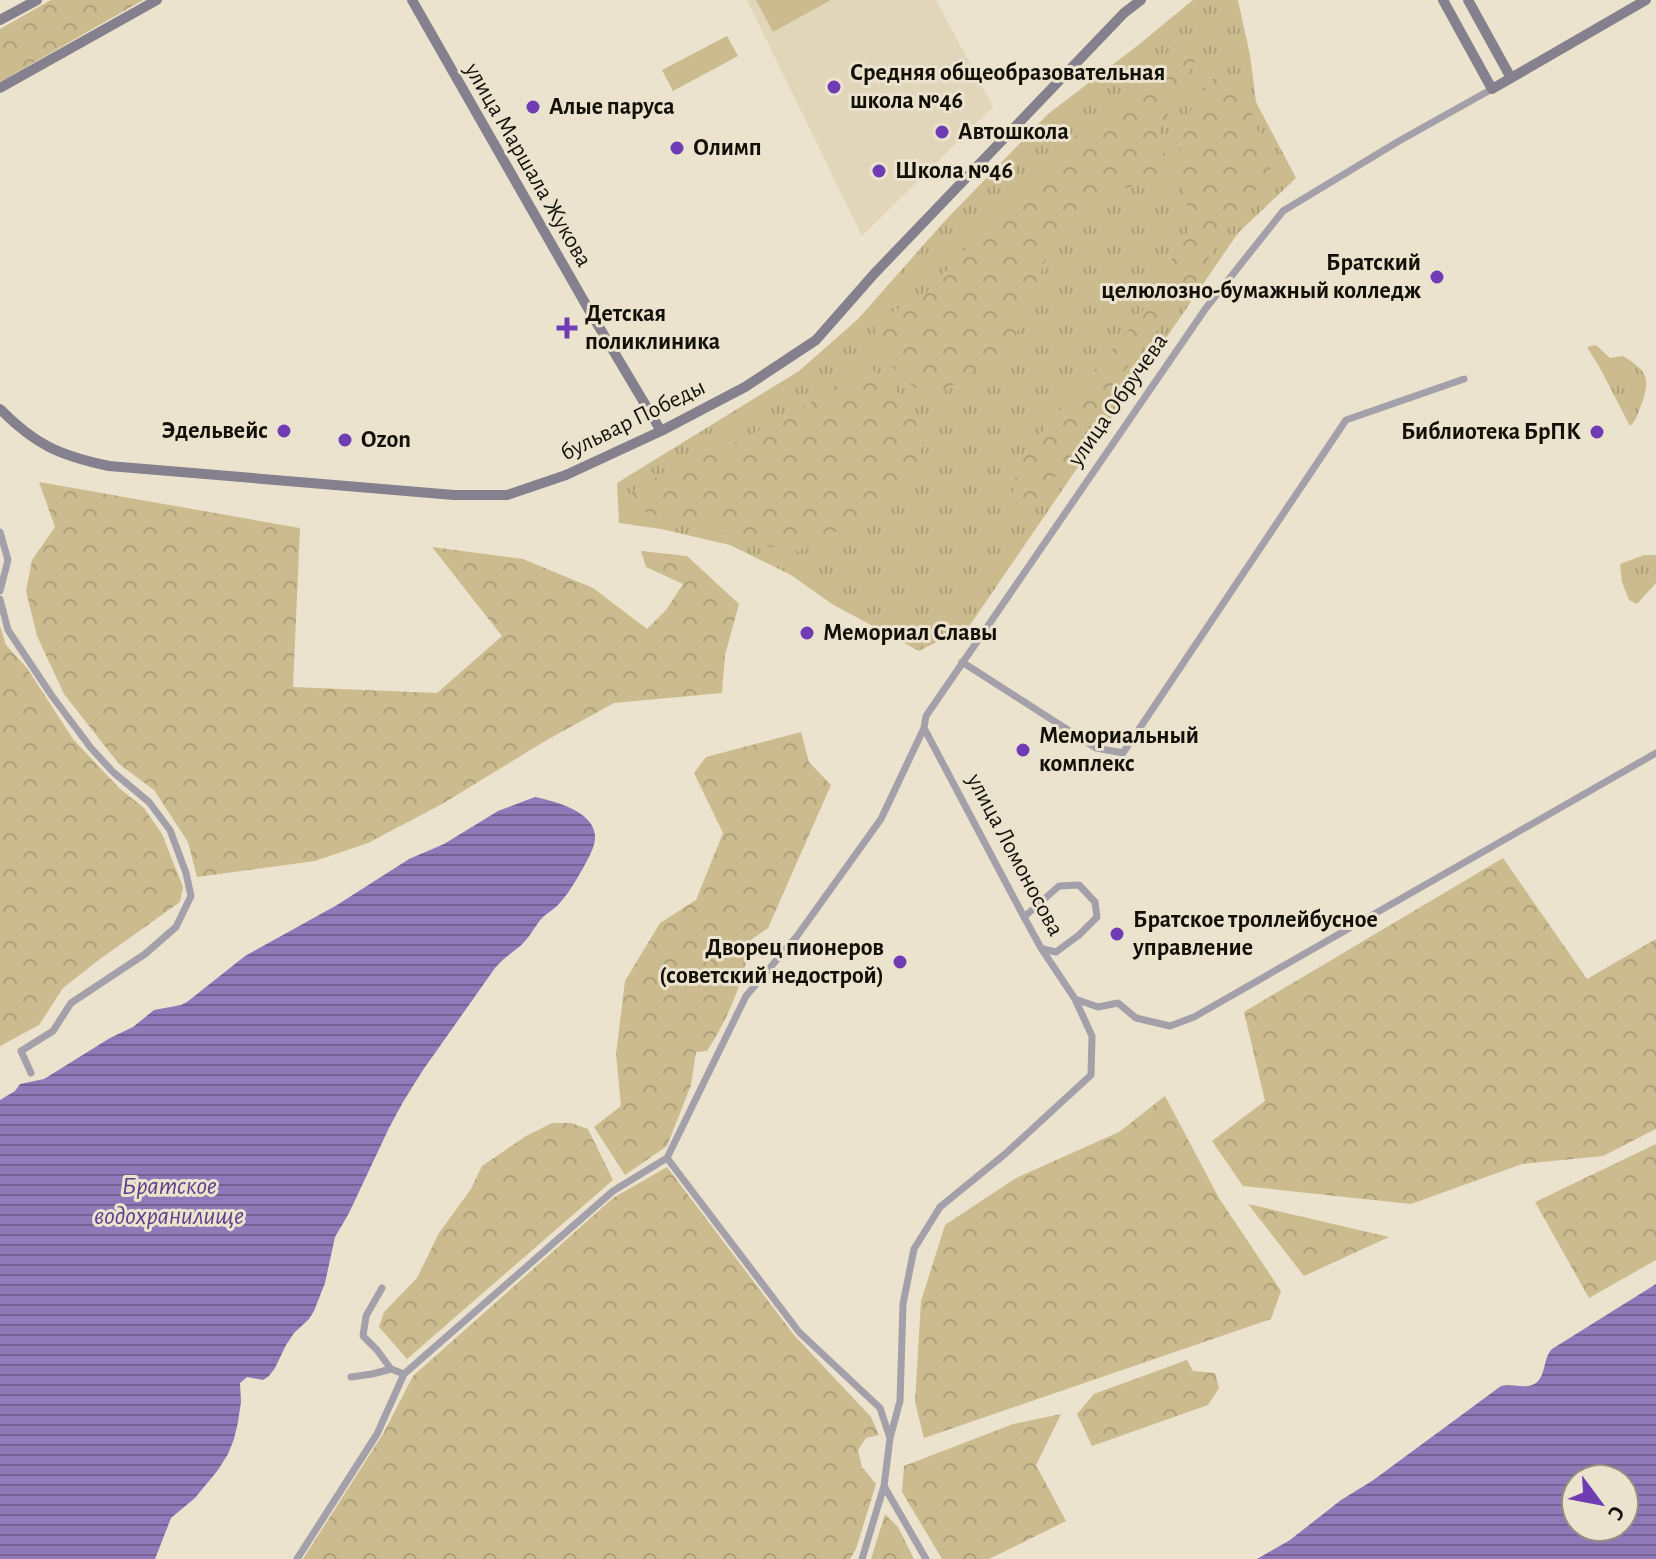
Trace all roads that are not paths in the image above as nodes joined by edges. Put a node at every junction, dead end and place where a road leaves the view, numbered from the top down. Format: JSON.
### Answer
{"nodes":[{"id":1,"x":37,"y":0,"type":"edge"},
{"id":2,"x":157,"y":0,"type":"edge"},
{"id":3,"x":412,"y":0,"type":"edge"},
{"id":4,"x":1141,"y":0,"type":"edge"},
{"id":5,"x":1443,"y":0,"type":"edge"},
{"id":6,"x":1468,"y":0,"type":"edge"},
{"id":7,"x":1646,"y":0,"type":"edge"},
{"id":8,"x":0,"y":20,"type":"edge"},
{"id":9,"x":1511,"y":78,"type":"junction"},
{"id":10,"x":0,"y":88,"type":"edge"},
{"id":11,"x":1492,"y":89,"type":"junction"},
{"id":12,"x":1464,"y":379,"type":"dead end"},
{"id":13,"x":0,"y":409,"type":"edge"},
{"id":14,"x":661,"y":431,"type":"junction"},
{"id":15,"x":0,"y":532,"type":"edge"},
{"id":16,"x":0,"y":591,"type":"edge"},
{"id":17,"x":0,"y":599,"type":"edge"},
{"id":18,"x":962,"y":662,"type":"junction"},
{"id":19,"x":924,"y":728,"type":"junction"},
{"id":20,"x":1656,"y":753,"type":"edge"},
{"id":21,"x":1024,"y":917,"type":"junction"},
{"id":22,"x":1041,"y":948,"type":"junction"},
{"id":23,"x":1075,"y":999,"type":"junction"},
{"id":24,"x":31,"y":1073,"type":"dead end"},
{"id":25,"x":667,"y":1158,"type":"junction"},
{"id":26,"x":382,"y":1288,"type":"dead end"},
{"id":27,"x":391,"y":1369,"type":"junction"},
{"id":28,"x":404,"y":1374,"type":"junction"},
{"id":29,"x":351,"y":1377,"type":"dead end"},
{"id":30,"x":890,"y":1438,"type":"junction"},
{"id":31,"x":884,"y":1486,"type":"junction"},
{"id":32,"x":297,"y":1559,"type":"edge"},
{"id":33,"x":862,"y":1559,"type":"edge"},
{"id":34,"x":926,"y":1559,"type":"edge"}],
"edges":[{"from":1,"to":8,"type":"street"},
{"from":2,"to":10,"type":"street"},
{"from":3,"to":14,"type":"street","name":"улица Маршала Жукова"},
{"from":4,"to":14,"type":"street","name":"бульвар Победы"},
{"from":5,"to":11,"type":"street"},
{"from":6,"to":9,"type":"street"},
{"from":7,"to":9,"type":"street","name":"улица Обручева"},
{"from":9,"to":11,"type":"street","name":"улица Обручева"},
{"from":11,"to":18,"type":"street","name":"улица Обручева"},
{"from":12,"to":18,"type":"street"},
{"from":13,"to":14,"type":"street","name":"бульвар Победы"},
{"from":15,"to":16,"type":"street"},
{"from":17,"to":24,"type":"street"},
{"from":18,"to":19,"type":"street","name":"улица Обручева"},
{"from":19,"to":21,"type":"street","name":"улица Ломоносова"},
{"from":19,"to":25,"type":"street","name":"улица Обручева"},
{"from":20,"to":23,"type":"street"},
{"from":21,"to":22,"type":"street","name":"улица Ломоносова"},
{"from":21,"to":22,"type":"street"},
{"from":22,"to":23,"type":"street","name":"улица Ломоносова"},
{"from":23,"to":30,"type":"street","name":"улица Ломоносова"},
{"from":25,"to":28,"type":"street"},
{"from":25,"to":30,"type":"street"},
{"from":26,"to":27,"type":"street"},
{"from":27,"to":28,"type":"street"},
{"from":27,"to":29,"type":"street"},
{"from":28,"to":32,"type":"street"},
{"from":30,"to":31,"type":"street","name":"улица Ломоносова"},
{"from":31,"to":33,"type":"street","name":"улица Ломоносова"},
{"from":31,"to":34,"type":"street"}]}
